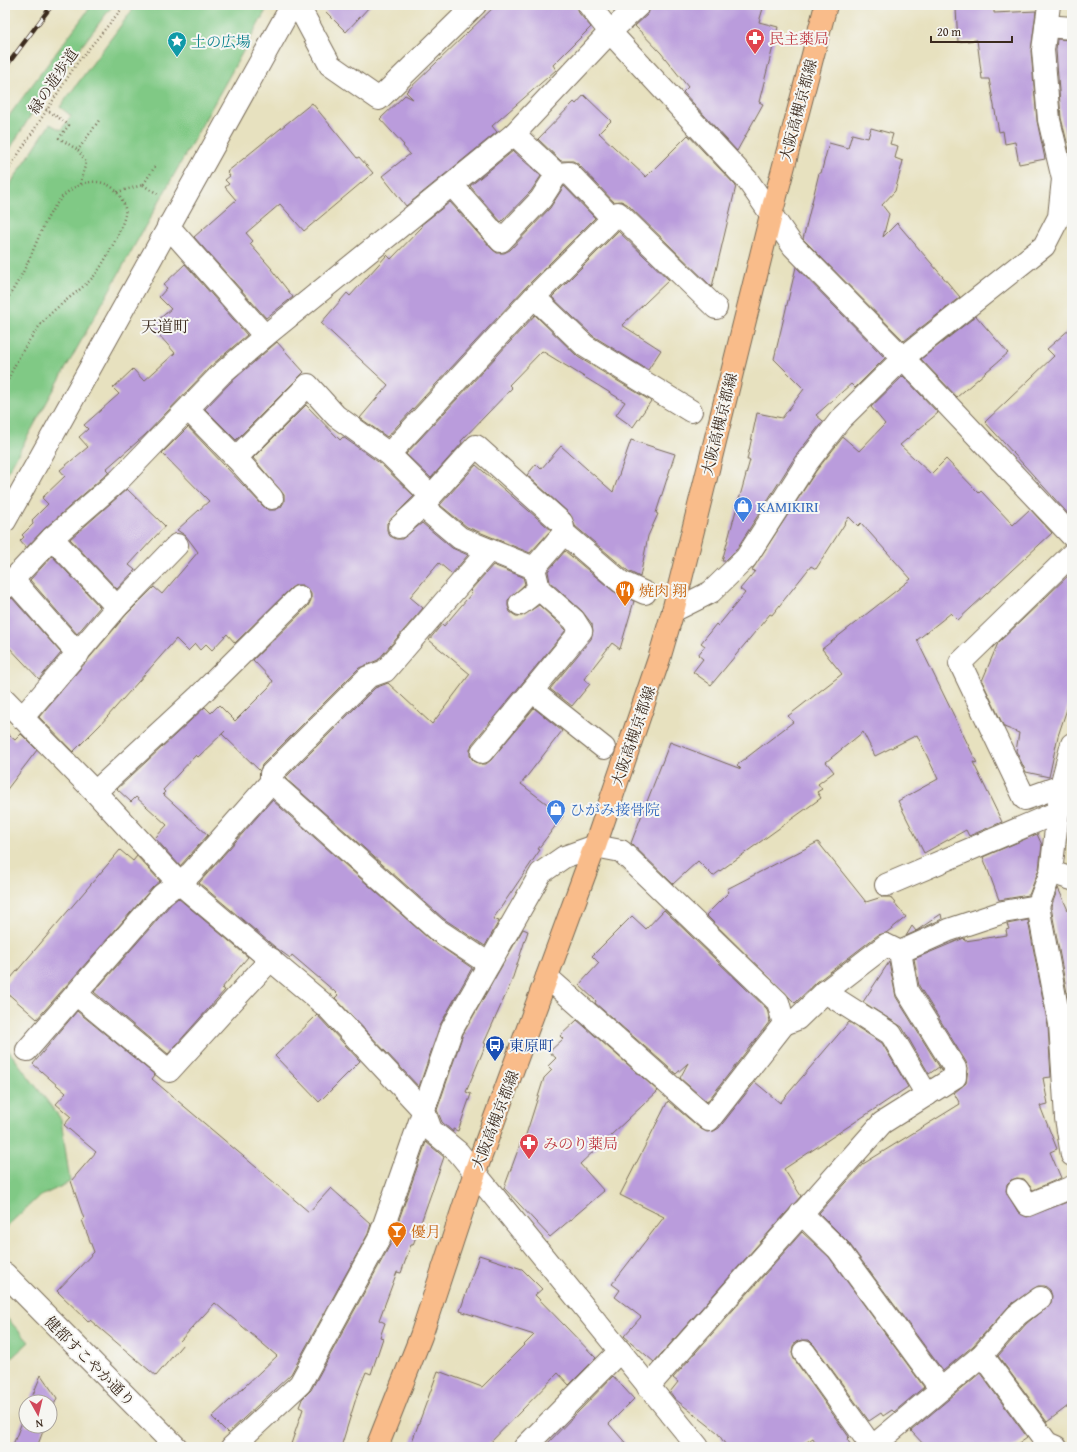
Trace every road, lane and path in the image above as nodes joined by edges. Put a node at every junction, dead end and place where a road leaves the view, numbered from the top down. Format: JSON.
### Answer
{"nodes":[{"id":1,"x":125,"y":5,"type":"edge"},
{"id":2,"x":292,"y":5,"type":"edge"},
{"id":3,"x":298,"y":5,"type":"edge"},
{"id":4,"x":475,"y":5,"type":"edge"},
{"id":5,"x":589,"y":5,"type":"edge"},
{"id":6,"x":639,"y":5,"type":"edge"},
{"id":7,"x":826,"y":5,"type":"edge"},
{"id":8,"x":1047,"y":16,"type":"edge"},
{"id":9,"x":1072,"y":28,"type":"edge"},
{"id":10,"x":610,"y":32,"type":"junction"},
{"id":11,"x":46,"y":110,"type":"junction"},
{"id":12,"x":100,"y":119,"type":"dead end"},
{"id":13,"x":514,"y":134,"type":"junction"},
{"id":14,"x":78,"y":150,"type":"junction"},
{"id":15,"x":156,"y":165,"type":"dead end"},
{"id":16,"x":557,"y":174,"type":"junction"},
{"id":17,"x":5,"y":175,"type":"edge"},
{"id":18,"x":1068,"y":177,"type":"edge"},
{"id":19,"x":80,"y":184,"type":"junction"},
{"id":20,"x":143,"y":185,"type":"junction"},
{"id":21,"x":452,"y":185,"type":"junction"},
{"id":22,"x":117,"y":192,"type":"junction"},
{"id":23,"x":160,"y":195,"type":"dead end"},
{"id":24,"x":771,"y":215,"type":"junction"},
{"id":25,"x":612,"y":218,"type":"junction"},
{"id":26,"x":1065,"y":222,"type":"edge"},
{"id":27,"x":168,"y":226,"type":"junction"},
{"id":28,"x":534,"y":297,"type":"junction"},
{"id":29,"x":5,"y":303,"type":"edge"},
{"id":30,"x":716,"y":308,"type":"dead end"},
{"id":31,"x":265,"y":336,"type":"junction"},
{"id":32,"x":903,"y":358,"type":"junction"},
{"id":33,"x":5,"y":387,"type":"edge"},
{"id":34,"x":188,"y":410,"type":"junction"},
{"id":35,"x":691,"y":411,"type":"dead end"},
{"id":36,"x":389,"y":454,"type":"junction"},
{"id":37,"x":236,"y":458,"type":"junction"},
{"id":38,"x":272,"y":498,"type":"dead end"},
{"id":39,"x":426,"y":500,"type":"junction"},
{"id":40,"x":5,"y":521,"type":"edge"},
{"id":41,"x":399,"y":527,"type":"dead end"},
{"id":42,"x":564,"y":533,"type":"junction"},
{"id":43,"x":1072,"y":536,"type":"edge"},
{"id":44,"x":52,"y":538,"type":"junction"},
{"id":45,"x":177,"y":545,"type":"dead end"},
{"id":46,"x":489,"y":550,"type":"junction"},
{"id":47,"x":1072,"y":554,"type":"edge"},
{"id":48,"x":537,"y":578,"type":"junction"},
{"id":49,"x":8,"y":584,"type":"edge"},
{"id":50,"x":645,"y":593,"type":"dead end"},
{"id":51,"x":299,"y":597,"type":"dead end"},
{"id":52,"x":520,"y":604,"type":"dead end"},
{"id":53,"x":117,"y":607,"type":"junction"},
{"id":54,"x":673,"y":611,"type":"junction"},
{"id":55,"x":78,"y":654,"type":"junction"},
{"id":56,"x":532,"y":691,"type":"junction"},
{"id":57,"x":5,"y":700,"type":"edge"},
{"id":58,"x":22,"y":718,"type":"junction"},
{"id":59,"x":604,"y":748,"type":"dead end"},
{"id":60,"x":482,"y":752,"type":"dead end"},
{"id":61,"x":1071,"y":757,"type":"edge"},
{"id":62,"x":271,"y":782,"type":"junction"},
{"id":63,"x":1061,"y":786,"type":"junction"},
{"id":64,"x":95,"y":792,"type":"junction"},
{"id":65,"x":1063,"y":818,"type":"edge"},
{"id":66,"x":595,"y":846,"type":"junction"},
{"id":67,"x":1051,"y":872,"type":"junction"},
{"id":68,"x":1072,"y":878,"type":"edge"},
{"id":69,"x":178,"y":882,"type":"junction"},
{"id":70,"x":886,"y":885,"type":"dead end"},
{"id":71,"x":1038,"y":906,"type":"junction"},
{"id":72,"x":900,"y":952,"type":"junction"},
{"id":73,"x":271,"y":959,"type":"junction"},
{"id":74,"x":489,"y":964,"type":"junction"},
{"id":75,"x":547,"y":977,"type":"junction"},
{"id":76,"x":825,"y":992,"type":"junction"},
{"id":77,"x":76,"y":994,"type":"junction"},
{"id":78,"x":784,"y":1024,"type":"junction"},
{"id":79,"x":27,"y":1050,"type":"dead end"},
{"id":80,"x":1068,"y":1090,"type":"edge"},
{"id":81,"x":927,"y":1095,"type":"junction"},
{"id":82,"x":424,"y":1110,"type":"junction"},
{"id":83,"x":1072,"y":1156,"type":"edge"},
{"id":84,"x":475,"y":1172,"type":"junction"},
{"id":85,"x":1072,"y":1187,"type":"edge"},
{"id":86,"x":1018,"y":1190,"type":"dead end"},
{"id":87,"x":801,"y":1213,"type":"junction"},
{"id":88,"x":5,"y":1274,"type":"edge"},
{"id":89,"x":1040,"y":1298,"type":"dead end"},
{"id":90,"x":620,"y":1351,"type":"junction"},
{"id":91,"x":804,"y":1352,"type":"dead end"},
{"id":92,"x":982,"y":1355,"type":"junction"},
{"id":93,"x":648,"y":1387,"type":"junction"},
{"id":94,"x":940,"y":1388,"type":"junction"},
{"id":95,"x":176,"y":1447,"type":"edge"},
{"id":96,"x":232,"y":1447,"type":"edge"},
{"id":97,"x":376,"y":1447,"type":"edge"},
{"id":98,"x":525,"y":1447,"type":"edge"},
{"id":99,"x":698,"y":1447,"type":"edge"},
{"id":100,"x":872,"y":1447,"type":"edge"},
{"id":101,"x":1056,"y":1447,"type":"edge"}],
"edges":[{"from":1,"to":11,"type":"path","name":"緑の遊歩道"},
{"from":2,"to":27,"type":"street"},
{"from":3,"to":4,"type":"street"},
{"from":5,"to":10,"type":"street"},
{"from":6,"to":10,"type":"street"},
{"from":7,"to":24,"type":"main road","name":"大阪高槻京都線"},
{"from":8,"to":9,"type":"street"},
{"from":8,"to":18,"type":"street"},
{"from":10,"to":13,"type":"street"},
{"from":10,"to":24,"type":"street"},
{"from":11,"to":14,"type":"path"},
{"from":11,"to":17,"type":"path","name":"緑の遊歩道"},
{"from":12,"to":14,"type":"path"},
{"from":13,"to":16,"type":"street"},
{"from":13,"to":21,"type":"street"},
{"from":14,"to":19,"type":"path"},
{"from":15,"to":20,"type":"path"},
{"from":16,"to":21,"type":"street"},
{"from":16,"to":25,"type":"street"},
{"from":18,"to":26,"type":"street"},
{"from":19,"to":22,"type":"path"},
{"from":19,"to":29,"type":"path"},
{"from":20,"to":22,"type":"path"},
{"from":20,"to":23,"type":"path"},
{"from":21,"to":31,"type":"street"},
{"from":22,"to":33,"type":"path"},
{"from":24,"to":32,"type":"street"},
{"from":24,"to":54,"type":"main road","name":"大阪高槻京都線"},
{"from":25,"to":28,"type":"street"},
{"from":25,"to":30,"type":"street"},
{"from":26,"to":32,"type":"street"},
{"from":27,"to":31,"type":"street"},
{"from":27,"to":40,"type":"street"},
{"from":28,"to":35,"type":"street"},
{"from":28,"to":36,"type":"street"},
{"from":31,"to":34,"type":"street"},
{"from":32,"to":43,"type":"street"},
{"from":32,"to":54,"type":"street"},
{"from":34,"to":37,"type":"street"},
{"from":34,"to":44,"type":"street"},
{"from":36,"to":37,"type":"street"},
{"from":36,"to":39,"type":"street"},
{"from":37,"to":38,"type":"street"},
{"from":39,"to":41,"type":"street"},
{"from":39,"to":42,"type":"street"},
{"from":39,"to":46,"type":"street"},
{"from":42,"to":48,"type":"street"},
{"from":42,"to":50,"type":"street"},
{"from":44,"to":49,"type":"street"},
{"from":44,"to":53,"type":"street"},
{"from":45,"to":53,"type":"street"},
{"from":46,"to":48,"type":"street"},
{"from":46,"to":62,"type":"street"},
{"from":47,"to":63,"type":"street"},
{"from":48,"to":52,"type":"street"},
{"from":48,"to":56,"type":"street"},
{"from":49,"to":55,"type":"street"},
{"from":51,"to":64,"type":"street"},
{"from":53,"to":55,"type":"street"},
{"from":54,"to":66,"type":"main road","name":"大阪高槻京都線"},
{"from":55,"to":58,"type":"street"},
{"from":56,"to":59,"type":"street"},
{"from":56,"to":60,"type":"street"},
{"from":57,"to":58,"type":"street"},
{"from":58,"to":64,"type":"street"},
{"from":61,"to":63,"type":"street"},
{"from":62,"to":69,"type":"street"},
{"from":62,"to":74,"type":"street"},
{"from":63,"to":65,"type":"street"},
{"from":64,"to":69,"type":"street"},
{"from":65,"to":67,"type":"street"},
{"from":65,"to":70,"type":"street"},
{"from":66,"to":74,"type":"street"},
{"from":66,"to":75,"type":"main road","name":"大阪高槻京都線"},
{"from":66,"to":78,"type":"street"},
{"from":67,"to":68,"type":"street"},
{"from":67,"to":71,"type":"street"},
{"from":69,"to":73,"type":"street"},
{"from":69,"to":77,"type":"street"},
{"from":71,"to":72,"type":"street"},
{"from":71,"to":80,"type":"street"},
{"from":72,"to":76,"type":"street"},
{"from":72,"to":81,"type":"street"},
{"from":73,"to":77,"type":"street"},
{"from":73,"to":82,"type":"street"},
{"from":74,"to":82,"type":"street"},
{"from":75,"to":78,"type":"street"},
{"from":75,"to":84,"type":"main road","name":"大阪高槻京都線"},
{"from":76,"to":78,"type":"street"},
{"from":76,"to":81,"type":"street"},
{"from":77,"to":79,"type":"street"},
{"from":80,"to":83,"type":"street"},
{"from":81,"to":87,"type":"street"},
{"from":82,"to":84,"type":"street"},
{"from":82,"to":96,"type":"street"},
{"from":84,"to":90,"type":"street"},
{"from":84,"to":97,"type":"main road","name":"大阪高槻京都線"},
{"from":85,"to":86,"type":"street"},
{"from":87,"to":93,"type":"street"},
{"from":87,"to":94,"type":"street"},
{"from":88,"to":95,"type":"street","name":"健都すこやか通り"},
{"from":89,"to":92,"type":"street"},
{"from":90,"to":93,"type":"street"},
{"from":90,"to":98,"type":"street"},
{"from":91,"to":100,"type":"street"},
{"from":92,"to":94,"type":"street"},
{"from":92,"to":101,"type":"street"},
{"from":93,"to":99,"type":"street"},
{"from":94,"to":100,"type":"street"}]}
